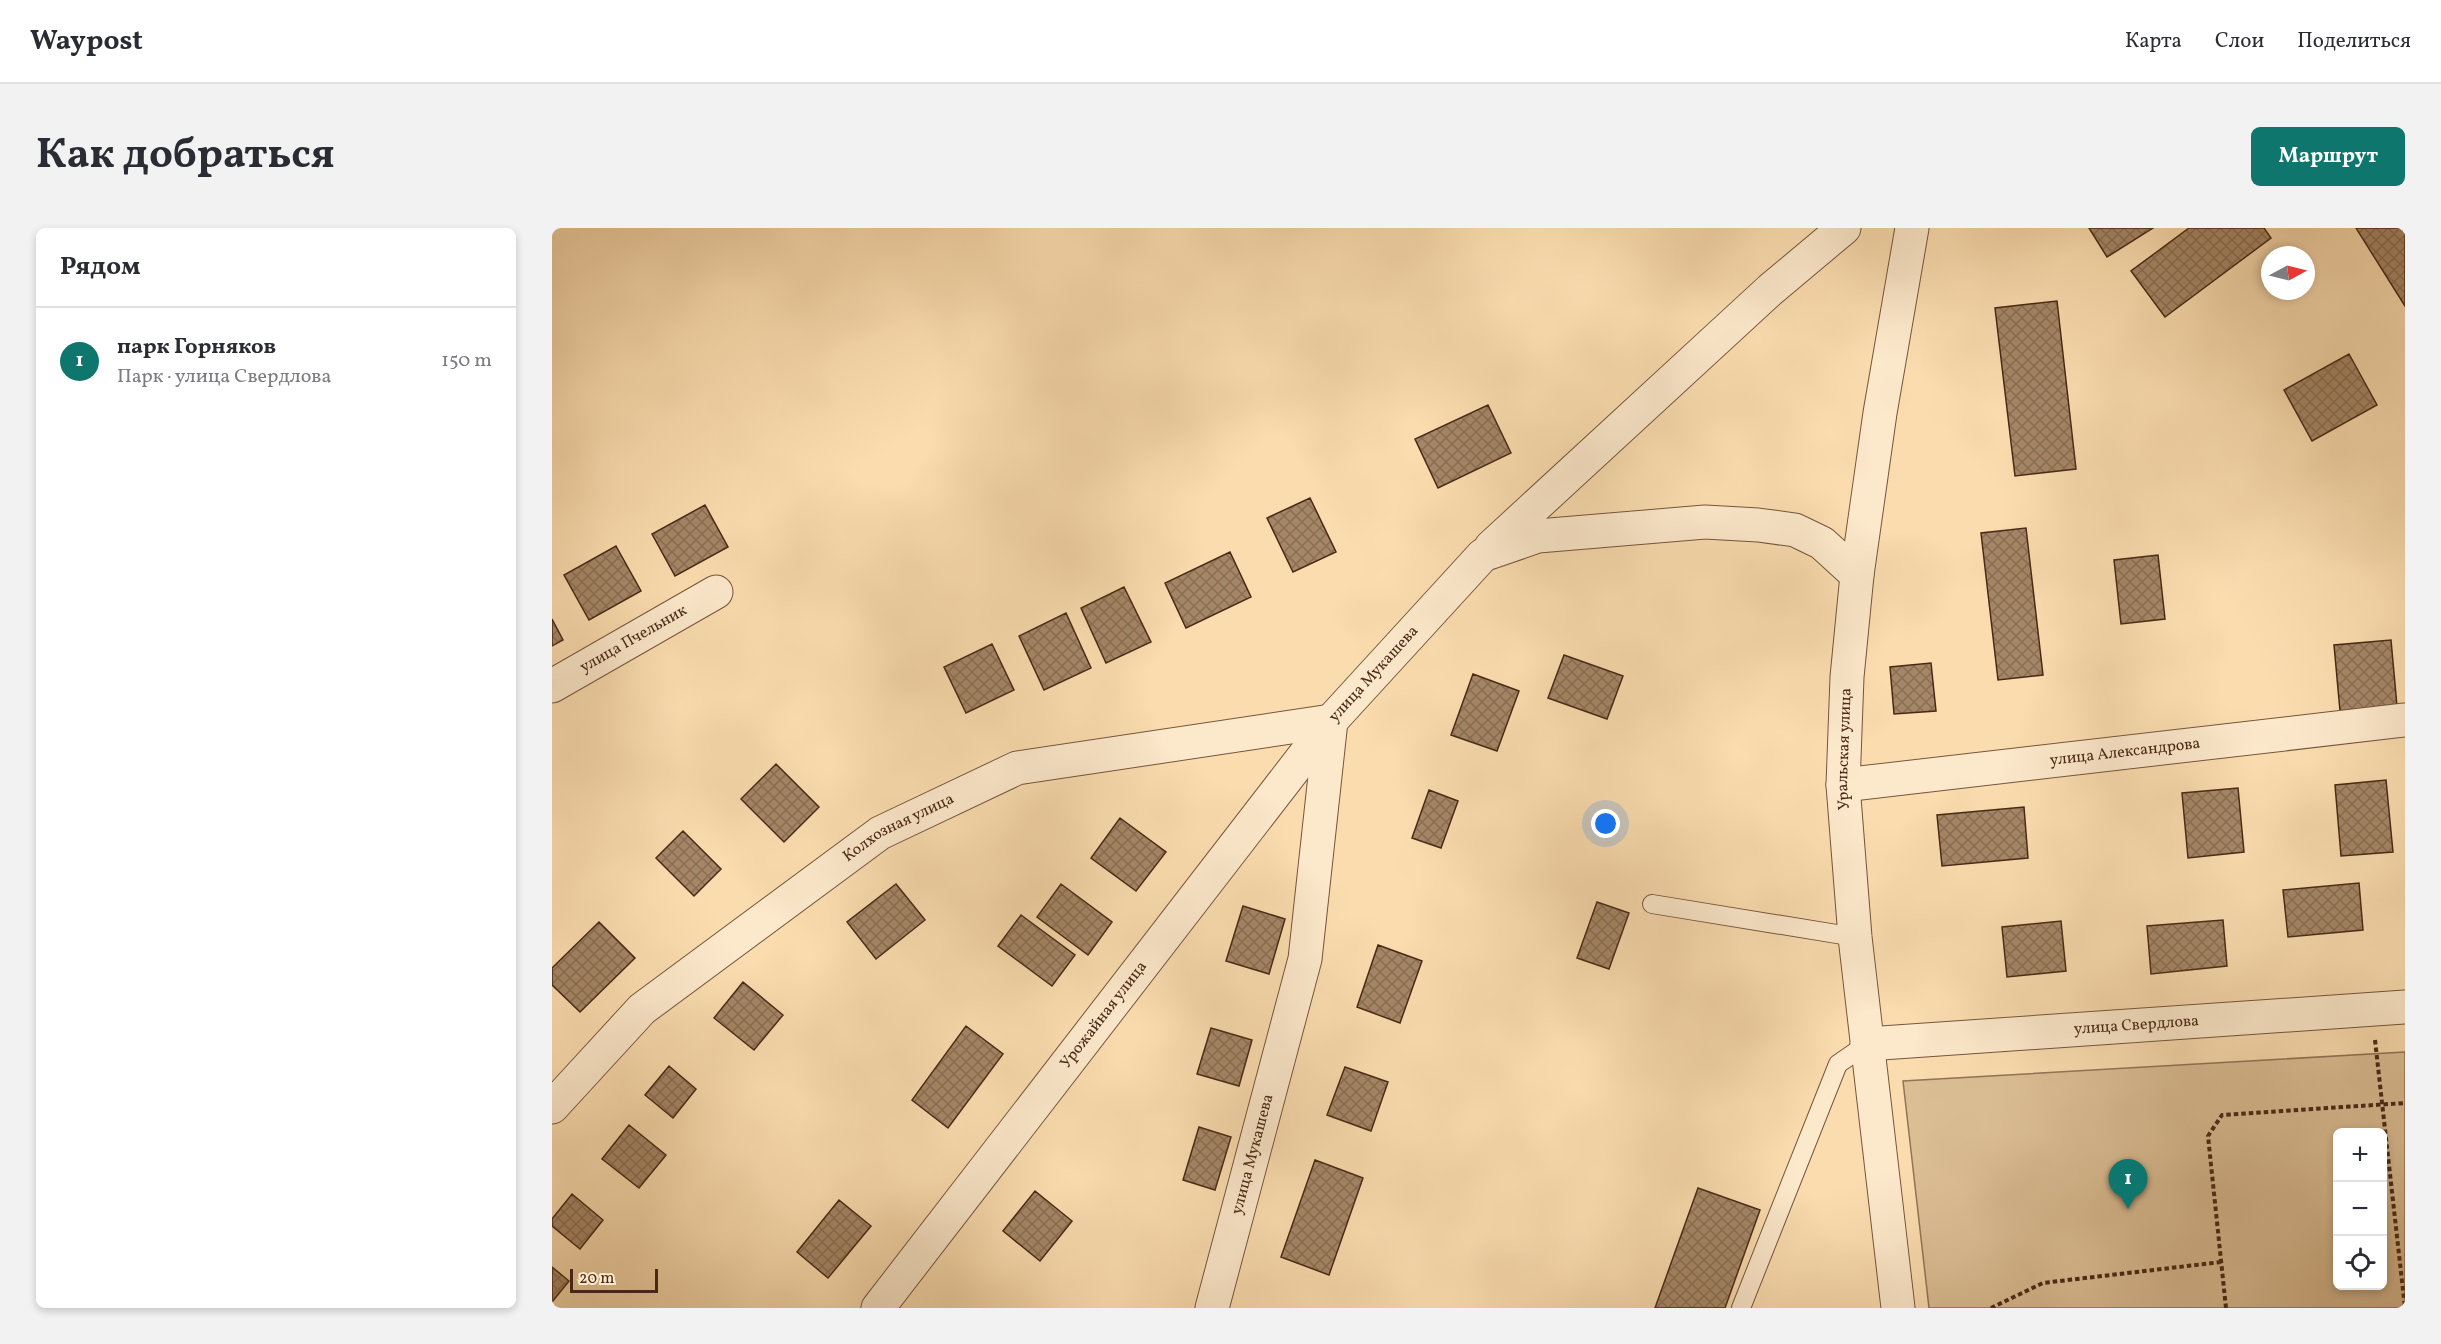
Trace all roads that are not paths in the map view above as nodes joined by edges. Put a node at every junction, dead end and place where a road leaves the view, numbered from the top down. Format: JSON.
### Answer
{"nodes":[{"id":1,"x":1844,"y":228,"type":"edge"},
{"id":2,"x":1912,"y":228,"type":"edge"},
{"id":3,"x":1483,"y":555,"type":"junction"},
{"id":4,"x":1857,"y":575,"type":"junction"},
{"id":5,"x":716,"y":592,"type":"dead end"},
{"id":6,"x":552,"y":686,"type":"edge"},
{"id":7,"x":2405,"y":720,"type":"edge"},
{"id":8,"x":1331,"y":721,"type":"junction"},
{"id":9,"x":1844,"y":785,"type":"junction"},
{"id":10,"x":1652,"y":904,"type":"dead end"},
{"id":11,"x":1855,"y":937,"type":"junction"},
{"id":12,"x":2405,"y":1007,"type":"edge"},
{"id":13,"x":1867,"y":1044,"type":"junction"},
{"id":14,"x":552,"y":1107,"type":"edge"},
{"id":15,"x":878,"y":1308,"type":"edge"},
{"id":16,"x":1212,"y":1308,"type":"edge"},
{"id":17,"x":1741,"y":1308,"type":"edge"},
{"id":18,"x":1898,"y":1308,"type":"edge"}],
"edges":[{"from":1,"to":3,"type":"street"},
{"from":2,"to":4,"type":"street","name":"Уральская улица"},
{"from":3,"to":4,"type":"street","name":"улица Мукашева"},
{"from":3,"to":8,"type":"street","name":"улица Мукашева"},
{"from":4,"to":9,"type":"street","name":"Уральская улица"},
{"from":5,"to":6,"type":"street","name":"улица Пчельник"},
{"from":7,"to":9,"type":"street","name":"улица Александрова"},
{"from":8,"to":14,"type":"street","name":"Колхозная улица"},
{"from":8,"to":15,"type":"street","name":"Урожайная улица"},
{"from":8,"to":16,"type":"street","name":"улица Мукашева"},
{"from":9,"to":11,"type":"street","name":"Уральская улица"},
{"from":10,"to":11,"type":"lane"},
{"from":11,"to":13,"type":"street","name":"Уральская улица"},
{"from":12,"to":13,"type":"street","name":"улица Свердлова"},
{"from":13,"to":17,"type":"lane"},
{"from":13,"to":18,"type":"street","name":"Уральская улица"}]}
